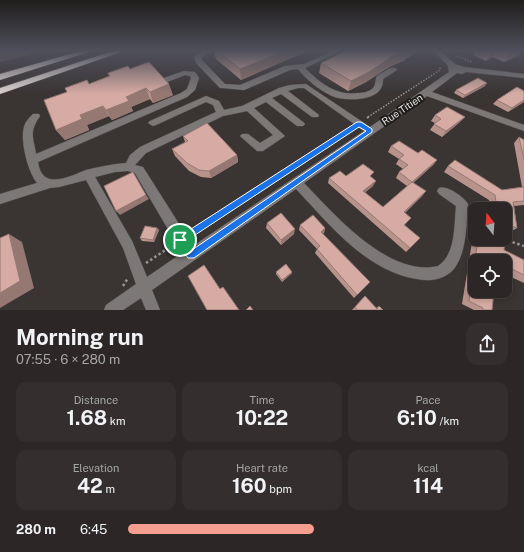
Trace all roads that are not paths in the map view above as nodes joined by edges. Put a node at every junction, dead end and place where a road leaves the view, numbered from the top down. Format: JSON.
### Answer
{"nodes":[{"id":1,"x":38,"y":65,"type":"edge"},
{"id":2,"x":59,"y":65,"type":"edge"},
{"id":3,"x":75,"y":65,"type":"edge"},
{"id":4,"x":204,"y":65,"type":"edge"},
{"id":5,"x":307,"y":65,"type":"edge"},
{"id":6,"x":453,"y":65,"type":"edge"},
{"id":7,"x":300,"y":67,"type":"junction"},
{"id":8,"x":457,"y":69,"type":"junction"},
{"id":9,"x":393,"y":70,"type":"dead end"},
{"id":10,"x":524,"y":76,"type":"edge"},
{"id":11,"x":0,"y":77,"type":"edge"},
{"id":12,"x":167,"y":80,"type":"edge"},
{"id":13,"x":0,"y":84,"type":"edge"},
{"id":14,"x":282,"y":90,"type":"junction"},
{"id":15,"x":0,"y":91,"type":"edge"},
{"id":16,"x":426,"y":93,"type":"junction"},
{"id":17,"x":267,"y":98,"type":"junction"},
{"id":18,"x":248,"y":107,"type":"junction"},
{"id":19,"x":221,"y":113,"type":"junction"},
{"id":20,"x":315,"y":115,"type":"dead end"},
{"id":21,"x":36,"y":116,"type":"dead end"},
{"id":22,"x":153,"y":123,"type":"dead end"},
{"id":23,"x":300,"y":124,"type":"dead end"},
{"id":24,"x":524,"y":128,"type":"edge"},
{"id":25,"x":370,"y":131,"type":"junction"},
{"id":26,"x":246,"y":136,"type":"dead end"},
{"id":27,"x":33,"y":160,"type":"junction"},
{"id":28,"x":129,"y":167,"type":"junction"},
{"id":29,"x":88,"y":174,"type":"junction"},
{"id":30,"x":297,"y":183,"type":"junction"},
{"id":31,"x":48,"y":184,"type":"junction"},
{"id":32,"x":443,"y":191,"type":"dead end"},
{"id":33,"x":0,"y":199,"type":"edge"},
{"id":34,"x":191,"y":256,"type":"junction"},
{"id":35,"x":143,"y":288,"type":"junction"},
{"id":36,"x":111,"y":310,"type":"edge"},
{"id":37,"x":153,"y":310,"type":"edge"}],
"edges":[{"from":1,"to":11,"type":"highway"},
{"from":2,"to":13,"type":"highway"},
{"from":3,"to":15,"type":"highway"},
{"from":4,"to":7,"type":"street"},
{"from":5,"to":7,"type":"street"},
{"from":6,"to":8,"type":"street"},
{"from":7,"to":9,"type":"street"},
{"from":8,"to":10,"type":"street"},
{"from":8,"to":16,"type":"street","name":"Rue Titien"},
{"from":12,"to":27,"type":"street"},
{"from":14,"to":17,"type":"street"},
{"from":14,"to":20,"type":"street"},
{"from":14,"to":25,"type":"street"},
{"from":16,"to":24,"type":"street"},
{"from":16,"to":25,"type":"street","name":"Rue Titien"},
{"from":17,"to":18,"type":"street"},
{"from":17,"to":23,"type":"street"},
{"from":18,"to":19,"type":"street"},
{"from":18,"to":26,"type":"street"},
{"from":19,"to":22,"type":"street"},
{"from":19,"to":28,"type":"street"},
{"from":21,"to":27,"type":"street"},
{"from":25,"to":30,"type":"street","name":"Rue Titien"},
{"from":27,"to":31,"type":"street"},
{"from":28,"to":29,"type":"street"},
{"from":28,"to":34,"type":"street"},
{"from":29,"to":31,"type":"street"},
{"from":29,"to":35,"type":"street"},
{"from":30,"to":32,"type":"street"},
{"from":30,"to":34,"type":"street","name":"Rue Titien"},
{"from":31,"to":33,"type":"street"},
{"from":34,"to":35,"type":"street","name":"Rue Titien"},
{"from":35,"to":36,"type":"street","name":"Rue Titien"},
{"from":35,"to":37,"type":"street"}]}
